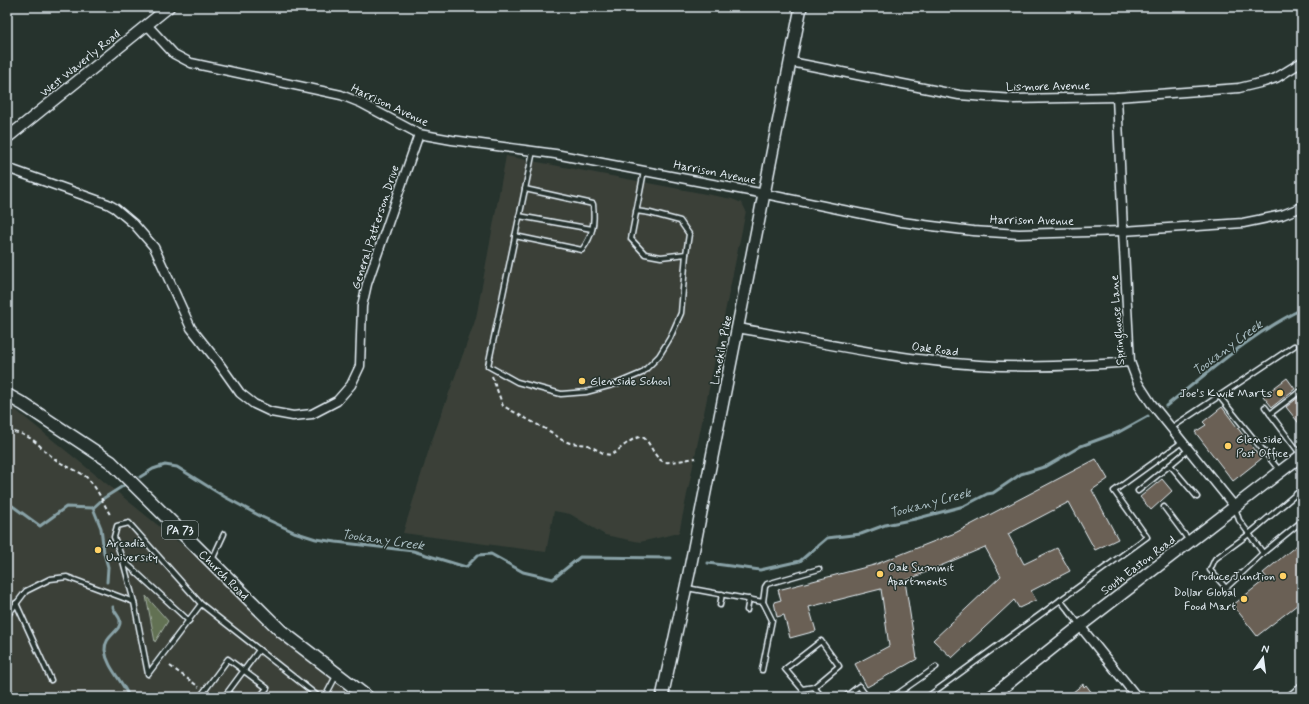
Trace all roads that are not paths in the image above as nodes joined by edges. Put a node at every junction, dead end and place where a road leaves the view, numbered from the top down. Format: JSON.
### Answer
{"nodes":[{"id":1,"x":169,"y":7,"type":"edge"},
{"id":2,"x":801,"y":7,"type":"edge"},
{"id":3,"x":148,"y":26,"type":"junction"},
{"id":4,"x":792,"y":62,"type":"junction"},
{"id":5,"x":1302,"y":62,"type":"edge"},
{"id":6,"x":1117,"y":97,"type":"junction"},
{"id":7,"x":419,"y":134,"type":"junction"},
{"id":8,"x":7,"y":138,"type":"edge"},
{"id":9,"x":533,"y":151,"type":"junction"},
{"id":10,"x":7,"y":168,"type":"edge"},
{"id":11,"x":644,"y":171,"type":"junction"},
{"id":12,"x":525,"y":189,"type":"junction"},
{"id":13,"x":765,"y":194,"type":"junction"},
{"id":14,"x":1302,"y":207,"type":"edge"},
{"id":15,"x":636,"y":211,"type":"junction"},
{"id":16,"x":519,"y":216,"type":"junction"},
{"id":17,"x":592,"y":230,"type":"junction"},
{"id":18,"x":1123,"y":231,"type":"junction"},
{"id":19,"x":515,"y":236,"type":"junction"},
{"id":20,"x":686,"y":254,"type":"junction"},
{"id":21,"x":738,"y":328,"type":"junction"},
{"id":22,"x":1294,"y":346,"type":"dead end"},
{"id":23,"x":1130,"y":362,"type":"junction"},
{"id":24,"x":1302,"y":392,"type":"edge"},
{"id":25,"x":7,"y":394,"type":"edge"},
{"id":26,"x":1219,"y":396,"type":"junction"},
{"id":27,"x":1265,"y":407,"type":"dead end"},
{"id":28,"x":1270,"y":414,"type":"junction"},
{"id":29,"x":1171,"y":428,"type":"junction"},
{"id":30,"x":1182,"y":442,"type":"junction"},
{"id":31,"x":1188,"y":450,"type":"junction"},
{"id":32,"x":1300,"y":458,"type":"edge"},
{"id":33,"x":1170,"y":465,"type":"junction"},
{"id":34,"x":1281,"y":471,"type":"junction"},
{"id":35,"x":1302,"y":489,"type":"edge"},
{"id":36,"x":1138,"y":491,"type":"dead end"},
{"id":37,"x":1197,"y":497,"type":"dead end"},
{"id":38,"x":1164,"y":507,"type":"dead end"},
{"id":39,"x":1235,"y":507,"type":"junction"},
{"id":40,"x":1302,"y":521,"type":"edge"},
{"id":41,"x":224,"y":534,"type":"dead end"},
{"id":42,"x":1249,"y":534,"type":"junction"},
{"id":43,"x":1190,"y":542,"type":"junction"},
{"id":44,"x":1263,"y":554,"type":"junction"},
{"id":45,"x":124,"y":561,"type":"junction"},
{"id":46,"x":211,"y":562,"type":"junction"},
{"id":47,"x":819,"y":569,"type":"dead end"},
{"id":48,"x":686,"y":588,"type":"junction"},
{"id":49,"x":722,"y":594,"type":"junction"},
{"id":50,"x":749,"y":599,"type":"junction"},
{"id":51,"x":1060,"y":600,"type":"junction"},
{"id":52,"x":134,"y":602,"type":"junction"},
{"id":53,"x":763,"y":602,"type":"junction"},
{"id":54,"x":16,"y":603,"type":"junction"},
{"id":55,"x":202,"y":604,"type":"junction"},
{"id":56,"x":720,"y":605,"type":"dead end"},
{"id":57,"x":747,"y":610,"type":"dead end"},
{"id":58,"x":7,"y":616,"type":"edge"},
{"id":59,"x":188,"y":621,"type":"junction"},
{"id":60,"x":1080,"y":626,"type":"junction"},
{"id":61,"x":259,"y":650,"type":"junction"},
{"id":62,"x":936,"y":666,"type":"dead end"},
{"id":63,"x":244,"y":670,"type":"junction"},
{"id":64,"x":762,"y":670,"type":"dead end"},
{"id":65,"x":338,"y":674,"type":"junction"},
{"id":66,"x":51,"y":680,"type":"dead end"},
{"id":67,"x":814,"y":687,"type":"junction"},
{"id":68,"x":1302,"y":688,"type":"edge"},
{"id":69,"x":1135,"y":694,"type":"edge"},
{"id":70,"x":200,"y":697,"type":"edge"},
{"id":71,"x":224,"y":697,"type":"edge"},
{"id":72,"x":260,"y":697,"type":"edge"},
{"id":73,"x":318,"y":697,"type":"edge"},
{"id":74,"x":324,"y":697,"type":"edge"},
{"id":75,"x":367,"y":697,"type":"edge"},
{"id":76,"x":662,"y":697,"type":"edge"},
{"id":77,"x":822,"y":697,"type":"edge"},
{"id":78,"x":845,"y":697,"type":"edge"},
{"id":79,"x":867,"y":697,"type":"edge"},
{"id":80,"x":893,"y":697,"type":"edge"},
{"id":81,"x":927,"y":697,"type":"edge"},
{"id":82,"x":991,"y":697,"type":"edge"},
{"id":83,"x":1126,"y":697,"type":"edge"},
{"id":84,"x":1290,"y":697,"type":"edge"}],
"edges":[{"from":1,"to":3,"type":"street","name":"West Waverly Road"},
{"from":2,"to":4,"type":"main road","name":"Limekiln Pike"},
{"from":3,"to":7,"type":"street","name":"Harrison Avenue"},
{"from":3,"to":8,"type":"street","name":"West Waverly Road"},
{"from":4,"to":6,"type":"street","name":"Lismore Avenue"},
{"from":4,"to":13,"type":"main road","name":"Limekiln Pike"},
{"from":5,"to":6,"type":"street","name":"Lismore Avenue"},
{"from":6,"to":18,"type":"street","name":"Springhouse Lane"},
{"from":7,"to":9,"type":"street","name":"Harrison Avenue"},
{"from":7,"to":10,"type":"street","name":"General Patterson Drive"},
{"from":9,"to":11,"type":"street","name":"Harrison Avenue"},
{"from":9,"to":12,"type":"lane"},
{"from":11,"to":13,"type":"street","name":"Harrison Avenue"},
{"from":11,"to":15,"type":"lane"},
{"from":12,"to":16,"type":"lane"},
{"from":12,"to":17,"type":"lane"},
{"from":13,"to":18,"type":"street","name":"Harrison Avenue"},
{"from":13,"to":21,"type":"main road","name":"Limekiln Pike"},
{"from":14,"to":18,"type":"street","name":"Harrison Avenue"},
{"from":15,"to":20,"type":"lane"},
{"from":15,"to":20,"type":"lane"},
{"from":16,"to":17,"type":"lane"},
{"from":16,"to":19,"type":"lane"},
{"from":17,"to":19,"type":"lane"},
{"from":18,"to":23,"type":"street","name":"Springhouse Lane"},
{"from":19,"to":20,"type":"lane"},
{"from":21,"to":23,"type":"street","name":"Oak Road"},
{"from":21,"to":48,"type":"main road","name":"Limekiln Pike"},
{"from":22,"to":26,"type":"lane"},
{"from":23,"to":29,"type":"street","name":"Springhouse Lane"},
{"from":24,"to":28,"type":"lane"},
{"from":25,"to":46,"type":"main road","name":"Church Road","number":"PA 73"},
{"from":26,"to":29,"type":"lane"},
{"from":26,"to":34,"type":"lane"},
{"from":27,"to":28,"type":"lane"},
{"from":28,"to":32,"type":"lane"},
{"from":29,"to":30,"type":"street","name":"Springhouse Lane"},
{"from":30,"to":31,"type":"street","name":"Springhouse Lane"},
{"from":30,"to":51,"type":"lane"},
{"from":31,"to":33,"type":"lane"},
{"from":31,"to":39,"type":"street","name":"Springhouse Lane"},
{"from":32,"to":34,"type":"main road","name":"South Easton Road"},
{"from":33,"to":36,"type":"lane"},
{"from":33,"to":37,"type":"lane"},
{"from":34,"to":39,"type":"main road","name":"South Easton Road"},
{"from":35,"to":42,"type":"lane"},
{"from":38,"to":43,"type":"lane"},
{"from":39,"to":42,"type":"lane"},
{"from":39,"to":43,"type":"main road","name":"South Easton Road"},
{"from":40,"to":44,"type":"lane"},
{"from":41,"to":46,"type":"lane"},
{"from":42,"to":44,"type":"lane"},
{"from":42,"to":44,"type":"lane"},
{"from":43,"to":60,"type":"main road","name":"South Easton Road"},
{"from":45,"to":52,"type":"lane"},
{"from":45,"to":55,"type":"lane"},
{"from":45,"to":59,"type":"lane"},
{"from":46,"to":65,"type":"main road","name":"Church Road","number":"PA 73"},
{"from":47,"to":53,"type":"lane"},
{"from":48,"to":49,"type":"lane"},
{"from":48,"to":76,"type":"main road","name":"Limekiln Pike"},
{"from":49,"to":50,"type":"lane"},
{"from":49,"to":56,"type":"lane"},
{"from":50,"to":53,"type":"lane"},
{"from":50,"to":57,"type":"lane"},
{"from":51,"to":60,"type":"lane"},
{"from":51,"to":81,"type":"lane"},
{"from":52,"to":54,"type":"lane"},
{"from":52,"to":59,"type":"lane"},
{"from":53,"to":64,"type":"lane"},
{"from":54,"to":58,"type":"lane"},
{"from":54,"to":66,"type":"lane"},
{"from":55,"to":59,"type":"lane"},
{"from":55,"to":61,"type":"lane"},
{"from":60,"to":69,"type":"street"},
{"from":60,"to":82,"type":"main road","name":"South Easton Road"},
{"from":61,"to":63,"type":"lane"},
{"from":61,"to":73,"type":"lane"},
{"from":62,"to":80,"type":"lane"},
{"from":63,"to":70,"type":"lane"},
{"from":63,"to":71,"type":"lane"},
{"from":63,"to":72,"type":"lane"},
{"from":65,"to":74,"type":"lane"},
{"from":65,"to":75,"type":"main road","name":"Church Road","number":"PA 73"},
{"from":67,"to":67,"type":"lane"},
{"from":67,"to":77,"type":"lane"},
{"from":68,"to":84,"type":"street"},
{"from":69,"to":83,"type":"lane"},
{"from":78,"to":79,"type":"lane"}]}
